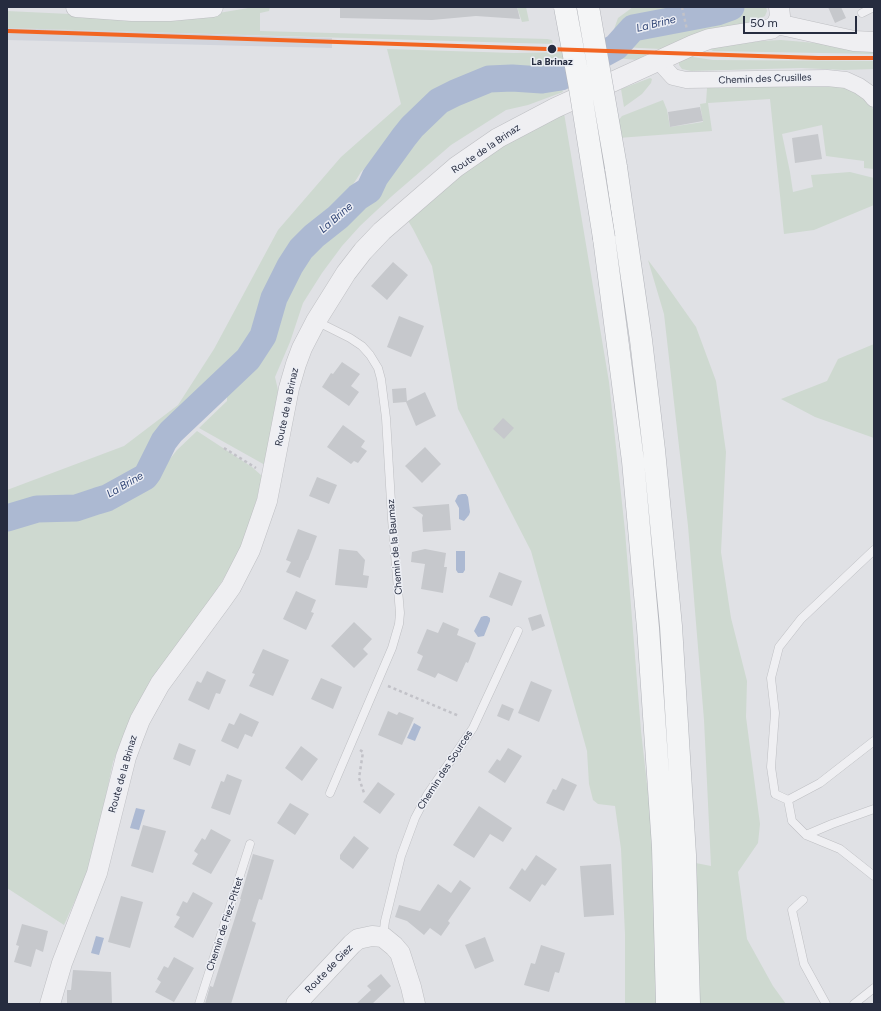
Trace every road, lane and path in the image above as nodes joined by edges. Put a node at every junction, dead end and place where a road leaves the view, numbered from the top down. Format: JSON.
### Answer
{"nodes":[{"id":1,"x":76,"y":7,"type":"edge"},
{"id":2,"x":213,"y":7,"type":"edge"},
{"id":3,"x":565,"y":7,"type":"edge"},
{"id":4,"x":588,"y":7,"type":"edge"},
{"id":5,"x":682,"y":7,"type":"edge"},
{"id":6,"x":874,"y":7,"type":"edge"},
{"id":7,"x":862,"y":13,"type":"dead end"},
{"id":8,"x":778,"y":15,"type":"edge"},
{"id":9,"x":687,"y":30,"type":"dead end"},
{"id":10,"x":874,"y":42,"type":"edge"},
{"id":11,"x":661,"y":61,"type":"junction"},
{"id":12,"x":872,"y":94,"type":"edge"},
{"id":13,"x":316,"y":321,"type":"junction"},
{"id":14,"x":224,"y":448,"type":"dead end"},
{"id":15,"x":272,"y":477,"type":"junction"},
{"id":16,"x":874,"y":550,"type":"edge"},
{"id":17,"x":518,"y":630,"type":"dead end"},
{"id":18,"x":378,"y":681,"type":"junction"},
{"id":19,"x":459,"y":716,"type":"dead end"},
{"id":20,"x":874,"y":741,"type":"edge"},
{"id":21,"x":350,"y":745,"type":"junction"},
{"id":22,"x":330,"y":793,"type":"dead end"},
{"id":23,"x":364,"y":793,"type":"dead end"},
{"id":24,"x":788,"y":800,"type":"junction"},
{"id":25,"x":874,"y":809,"type":"edge"},
{"id":26,"x":806,"y":835,"type":"junction"},
{"id":27,"x":250,"y":844,"type":"dead end"},
{"id":28,"x":874,"y":876,"type":"edge"},
{"id":29,"x":802,"y":900,"type":"dead end"},
{"id":30,"x":383,"y":937,"type":"junction"},
{"id":31,"x":874,"y":988,"type":"edge"},
{"id":32,"x":50,"y":1004,"type":"edge"},
{"id":33,"x":199,"y":1004,"type":"edge"},
{"id":34,"x":296,"y":1004,"type":"edge"},
{"id":35,"x":415,"y":1004,"type":"edge"},
{"id":36,"x":667,"y":1004,"type":"edge"},
{"id":37,"x":689,"y":1004,"type":"edge"},
{"id":38,"x":826,"y":1004,"type":"edge"},
{"id":39,"x":854,"y":1004,"type":"edge"}],
"edges":[{"from":1,"to":2,"type":"street"},
{"from":3,"to":36,"type":"highway","bridge":true},
{"from":4,"to":37,"type":"highway","bridge":true},
{"from":5,"to":9,"type":"path"},
{"from":6,"to":7,"type":"lane"},
{"from":8,"to":10,"type":"street"},
{"from":8,"to":11,"type":"street","name":"Route de la Brinaz"},
{"from":11,"to":12,"type":"street","name":"Chemin des Crusilles"},
{"from":11,"to":13,"type":"street","name":"Route de la Brinaz"},
{"from":13,"to":15,"type":"street","name":"Route de la Brinaz"},
{"from":13,"to":18,"type":"lane","name":"Chemin de la Baumaz"},
{"from":14,"to":15,"type":"path"},
{"from":15,"to":32,"type":"street","name":"Route de la Brinaz"},
{"from":16,"to":24,"type":"lane"},
{"from":17,"to":30,"type":"lane","name":"Chemin des Sources"},
{"from":18,"to":19,"type":"path"},
{"from":18,"to":21,"type":"lane","name":"Chemin de la Baumaz"},
{"from":20,"to":24,"type":"lane"},
{"from":21,"to":22,"type":"lane","name":"Chemin de la Baumaz"},
{"from":21,"to":23,"type":"path"},
{"from":24,"to":26,"type":"lane"},
{"from":25,"to":26,"type":"lane"},
{"from":26,"to":28,"type":"lane"},
{"from":27,"to":33,"type":"lane","name":"Chemin de Fiez-Pittet"},
{"from":29,"to":38,"type":"lane"},
{"from":30,"to":34,"type":"street","name":"Route de Giez"},
{"from":30,"to":35,"type":"street"},
{"from":31,"to":39,"type":"lane"}]}
